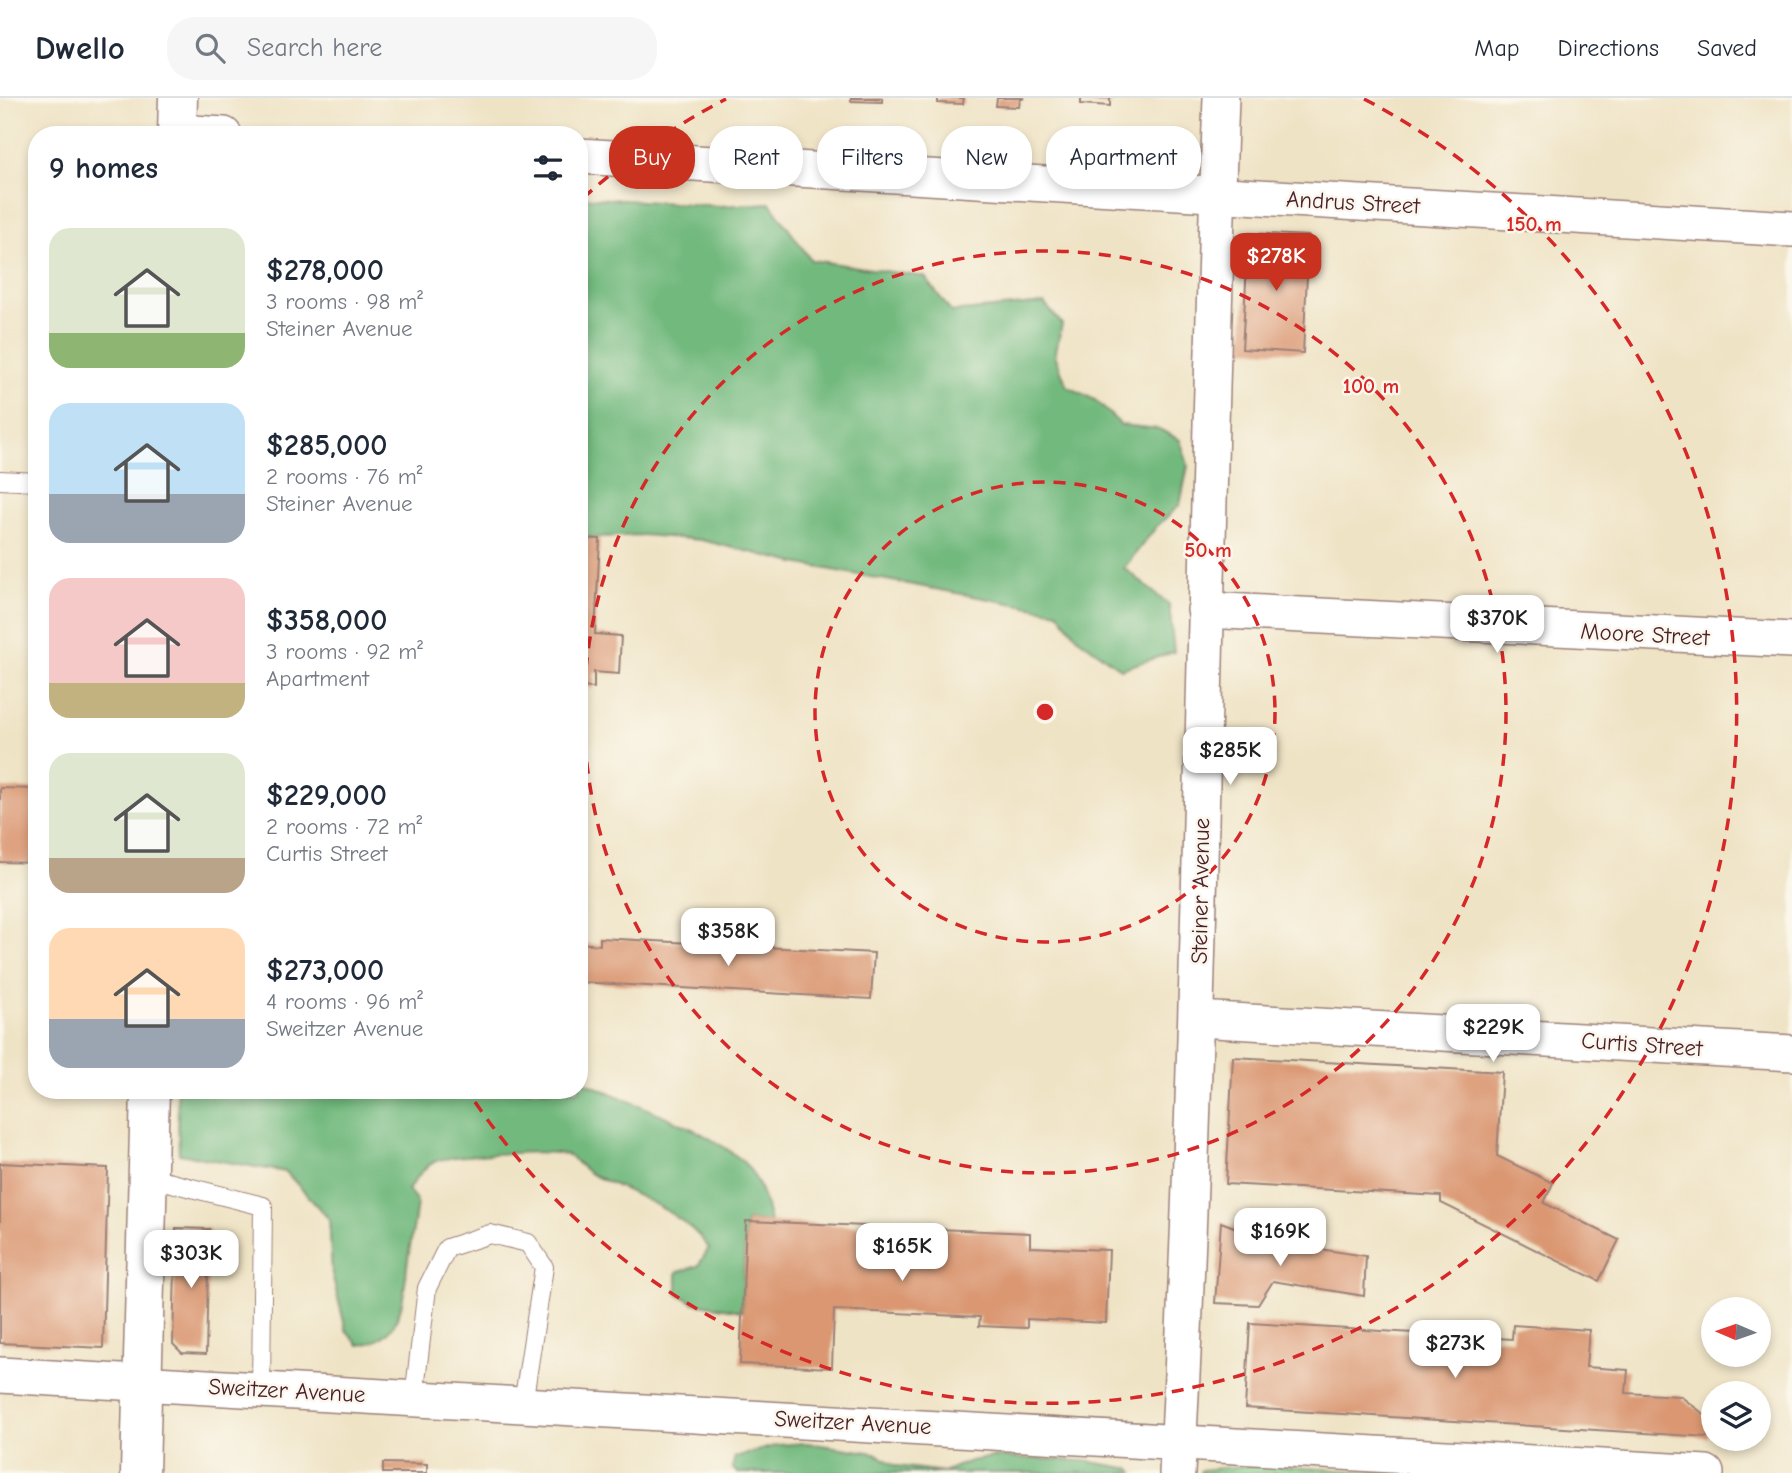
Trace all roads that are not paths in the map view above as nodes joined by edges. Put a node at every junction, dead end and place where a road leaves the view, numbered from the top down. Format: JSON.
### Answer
{"nodes":[{"id":1,"x":1221,"y":98,"type":"edge"},
{"id":2,"x":588,"y":157,"type":"edge"},
{"id":3,"x":1217,"y":195,"type":"junction"},
{"id":4,"x":1792,"y":229,"type":"edge"},
{"id":5,"x":0,"y":480,"type":"edge"},
{"id":6,"x":28,"y":482,"type":"edge"},
{"id":7,"x":1205,"y":610,"type":"junction"},
{"id":8,"x":1792,"y":640,"type":"edge"},
{"id":9,"x":1198,"y":1019,"type":"junction"},
{"id":10,"x":1792,"y":1053,"type":"edge"},
{"id":11,"x":150,"y":1099,"type":"edge"},
{"id":12,"x":148,"y":1177,"type":"junction"},
{"id":13,"x":0,"y":1375,"type":"edge"},
{"id":14,"x":142,"y":1382,"type":"junction"},
{"id":15,"x":261,"y":1389,"type":"junction"},
{"id":16,"x":414,"y":1398,"type":"junction"},
{"id":17,"x":523,"y":1404,"type":"junction"},
{"id":18,"x":1178,"y":1457,"type":"edge"},
{"id":19,"x":1522,"y":1467,"type":"edge"},
{"id":20,"x":140,"y":1473,"type":"edge"},
{"id":21,"x":1706,"y":1473,"type":"edge"}],
"edges":[{"from":1,"to":3,"type":"street","name":"Steiner Avenue"},
{"from":2,"to":3,"type":"street","name":"Andrus Street"},
{"from":3,"to":4,"type":"street","name":"Andrus Street"},
{"from":3,"to":7,"type":"street","name":"Steiner Avenue"},
{"from":5,"to":6,"type":"lane"},
{"from":7,"to":8,"type":"street","name":"Moore Street"},
{"from":7,"to":9,"type":"street","name":"Steiner Avenue"},
{"from":9,"to":10,"type":"street","name":"Curtis Street"},
{"from":9,"to":18,"type":"street","name":"Steiner Avenue"},
{"from":11,"to":12,"type":"street"},
{"from":12,"to":14,"type":"street"},
{"from":12,"to":15,"type":"lane"},
{"from":13,"to":14,"type":"street","name":"Sweitzer Avenue"},
{"from":14,"to":15,"type":"street","name":"Sweitzer Avenue"},
{"from":14,"to":20,"type":"street"},
{"from":15,"to":16,"type":"street","name":"Sweitzer Avenue"},
{"from":16,"to":17,"type":"street","name":"Sweitzer Avenue"},
{"from":16,"to":17,"type":"lane"},
{"from":17,"to":18,"type":"street","name":"Sweitzer Avenue"},
{"from":18,"to":19,"type":"street","name":"Sweitzer Avenue"},
{"from":19,"to":21,"type":"street","name":"Sweitzer Avenue"}]}
